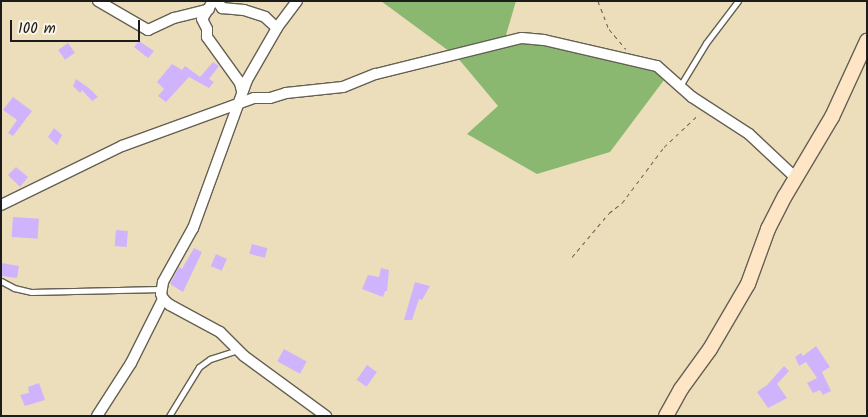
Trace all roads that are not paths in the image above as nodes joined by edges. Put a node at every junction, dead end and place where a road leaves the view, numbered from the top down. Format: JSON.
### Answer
{"nodes":[{"id":1,"x":98,"y":1,"type":"edge"},
{"id":2,"x":298,"y":1,"type":"edge"},
{"id":3,"x":738,"y":1,"type":"edge"},
{"id":4,"x":213,"y":4,"type":"edge"},
{"id":5,"x":277,"y":28,"type":"junction"},
{"id":6,"x":867,"y":41,"type":"edge"},
{"id":7,"x":680,"y":87,"type":"junction"},
{"id":8,"x":242,"y":91,"type":"junction"},
{"id":9,"x":237,"y":104,"type":"junction"},
{"id":10,"x":795,"y":177,"type":"junction"},
{"id":11,"x":1,"y":205,"type":"edge"},
{"id":12,"x":1,"y":281,"type":"edge"},
{"id":13,"x":162,"y":294,"type":"junction"},
{"id":14,"x":237,"y":350,"type":"junction"},
{"id":15,"x":97,"y":416,"type":"edge"},
{"id":16,"x":169,"y":416,"type":"edge"},
{"id":17,"x":326,"y":416,"type":"edge"},
{"id":18,"x":666,"y":416,"type":"edge"}],
"edges":[{"from":1,"to":4,"type":"street"},
{"from":2,"to":5,"type":"street"},
{"from":3,"to":7,"type":"lane"},
{"from":4,"to":5,"type":"street"},
{"from":4,"to":8,"type":"street"},
{"from":5,"to":8,"type":"street"},
{"from":6,"to":10,"type":"street"},
{"from":7,"to":9,"type":"street"},
{"from":7,"to":10,"type":"street"},
{"from":8,"to":9,"type":"street"},
{"from":9,"to":11,"type":"street"},
{"from":9,"to":13,"type":"street"},
{"from":10,"to":18,"type":"street"},
{"from":12,"to":13,"type":"lane"},
{"from":13,"to":14,"type":"street"},
{"from":13,"to":15,"type":"street"},
{"from":14,"to":16,"type":"lane"},
{"from":14,"to":17,"type":"street"}]}
